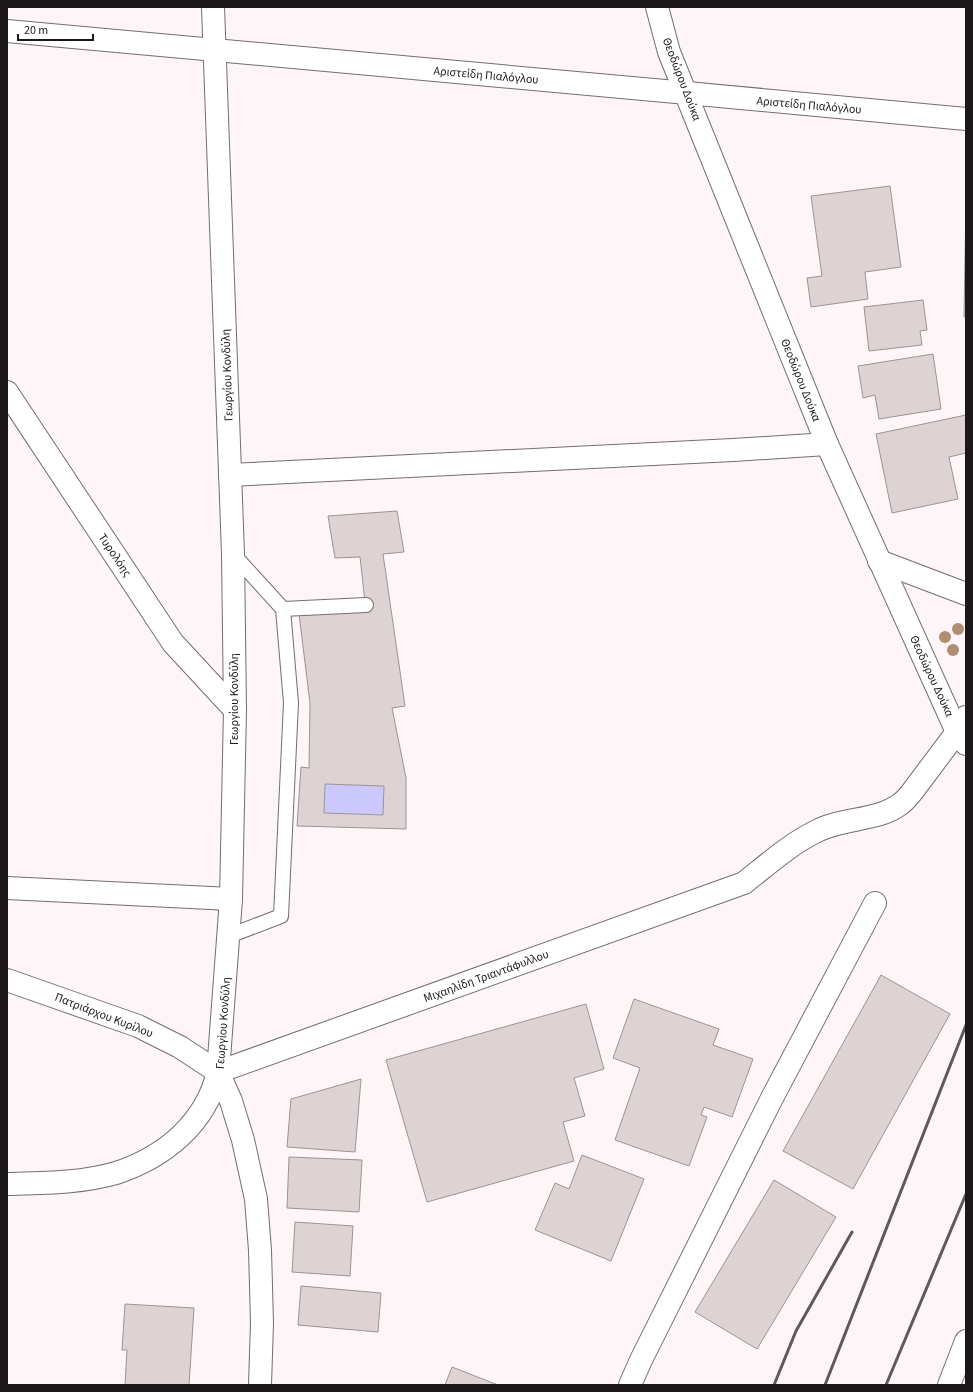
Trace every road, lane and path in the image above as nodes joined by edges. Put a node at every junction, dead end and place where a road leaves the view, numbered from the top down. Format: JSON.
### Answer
{"nodes":[{"id":1,"x":213,"y":7,"type":"edge"},
{"id":2,"x":656,"y":7,"type":"edge"},
{"id":3,"x":7,"y":31,"type":"edge"},
{"id":4,"x":215,"y":50,"type":"junction"},
{"id":5,"x":687,"y":93,"type":"junction"},
{"id":6,"x":966,"y":119,"type":"edge"},
{"id":7,"x":7,"y":392,"type":"edge"},
{"id":8,"x":826,"y":444,"type":"junction"},
{"id":9,"x":230,"y":475,"type":"junction"},
{"id":10,"x":233,"y":554,"type":"junction"},
{"id":11,"x":879,"y":561,"type":"junction"},
{"id":12,"x":966,"y":594,"type":"edge"},
{"id":13,"x":366,"y":605,"type":"dead end"},
{"id":14,"x":283,"y":609,"type":"junction"},
{"id":15,"x":235,"y":710,"type":"junction"},
{"id":16,"x":963,"y":731,"type":"edge"},
{"id":17,"x":7,"y":888,"type":"edge"},
{"id":18,"x":231,"y":899,"type":"junction"},
{"id":19,"x":875,"y":903,"type":"dead end"},
{"id":20,"x":228,"y":936,"type":"junction"},
{"id":21,"x":7,"y":980,"type":"edge"},
{"id":22,"x":218,"y":1072,"type":"junction"},
{"id":23,"x":7,"y":1184,"type":"edge"},
{"id":24,"x":966,"y":1341,"type":"edge"},
{"id":25,"x":260,"y":1385,"type":"edge"},
{"id":26,"x":630,"y":1385,"type":"edge"},
{"id":27,"x":949,"y":1385,"type":"edge"}],
"edges":[{"from":1,"to":4,"type":"street","name":"Γεωργίου Κονδύλη"},
{"from":2,"to":5,"type":"street","name":"Θεοδώρου Δούκα"},
{"from":3,"to":4,"type":"street","name":"Αριστείδη Πιαλόγλου"},
{"from":4,"to":5,"type":"street","name":"Αριστείδη Πιαλόγλου"},
{"from":4,"to":9,"type":"street","name":"Γεωργίου Κονδύλη"},
{"from":5,"to":6,"type":"street","name":"Αριστείδη Πιαλόγλου"},
{"from":5,"to":8,"type":"street","name":"Θεοδώρου Δούκα"},
{"from":7,"to":15,"type":"street","name":"Τυρολόης"},
{"from":8,"to":9,"type":"street"},
{"from":8,"to":11,"type":"street","name":"Θεοδώρου Δούκα"},
{"from":9,"to":10,"type":"street","name":"Γεωργίου Κονδύλη"},
{"from":10,"to":14,"type":"lane"},
{"from":10,"to":15,"type":"street","name":"Γεωργίου Κονδύλη"},
{"from":11,"to":12,"type":"street"},
{"from":11,"to":16,"type":"street","name":"Θεοδώρου Δούκα"},
{"from":13,"to":14,"type":"lane"},
{"from":14,"to":20,"type":"lane"},
{"from":15,"to":18,"type":"street","name":"Γεωργίου Κονδύλη"},
{"from":16,"to":22,"type":"street","name":"Μιχαηλίδη Τριαντάφυλλου"},
{"from":17,"to":18,"type":"street"},
{"from":18,"to":20,"type":"street","name":"Γεωργίου Κονδύλη"},
{"from":19,"to":26,"type":"street"},
{"from":20,"to":22,"type":"street","name":"Γεωργίου Κονδύλη"},
{"from":21,"to":22,"type":"street","name":"Πατριάρχου Κυρίλου"},
{"from":22,"to":23,"type":"street"},
{"from":22,"to":25,"type":"street","name":"Γεωργίου Κονδύλη"},
{"from":24,"to":27,"type":"street"}]}
